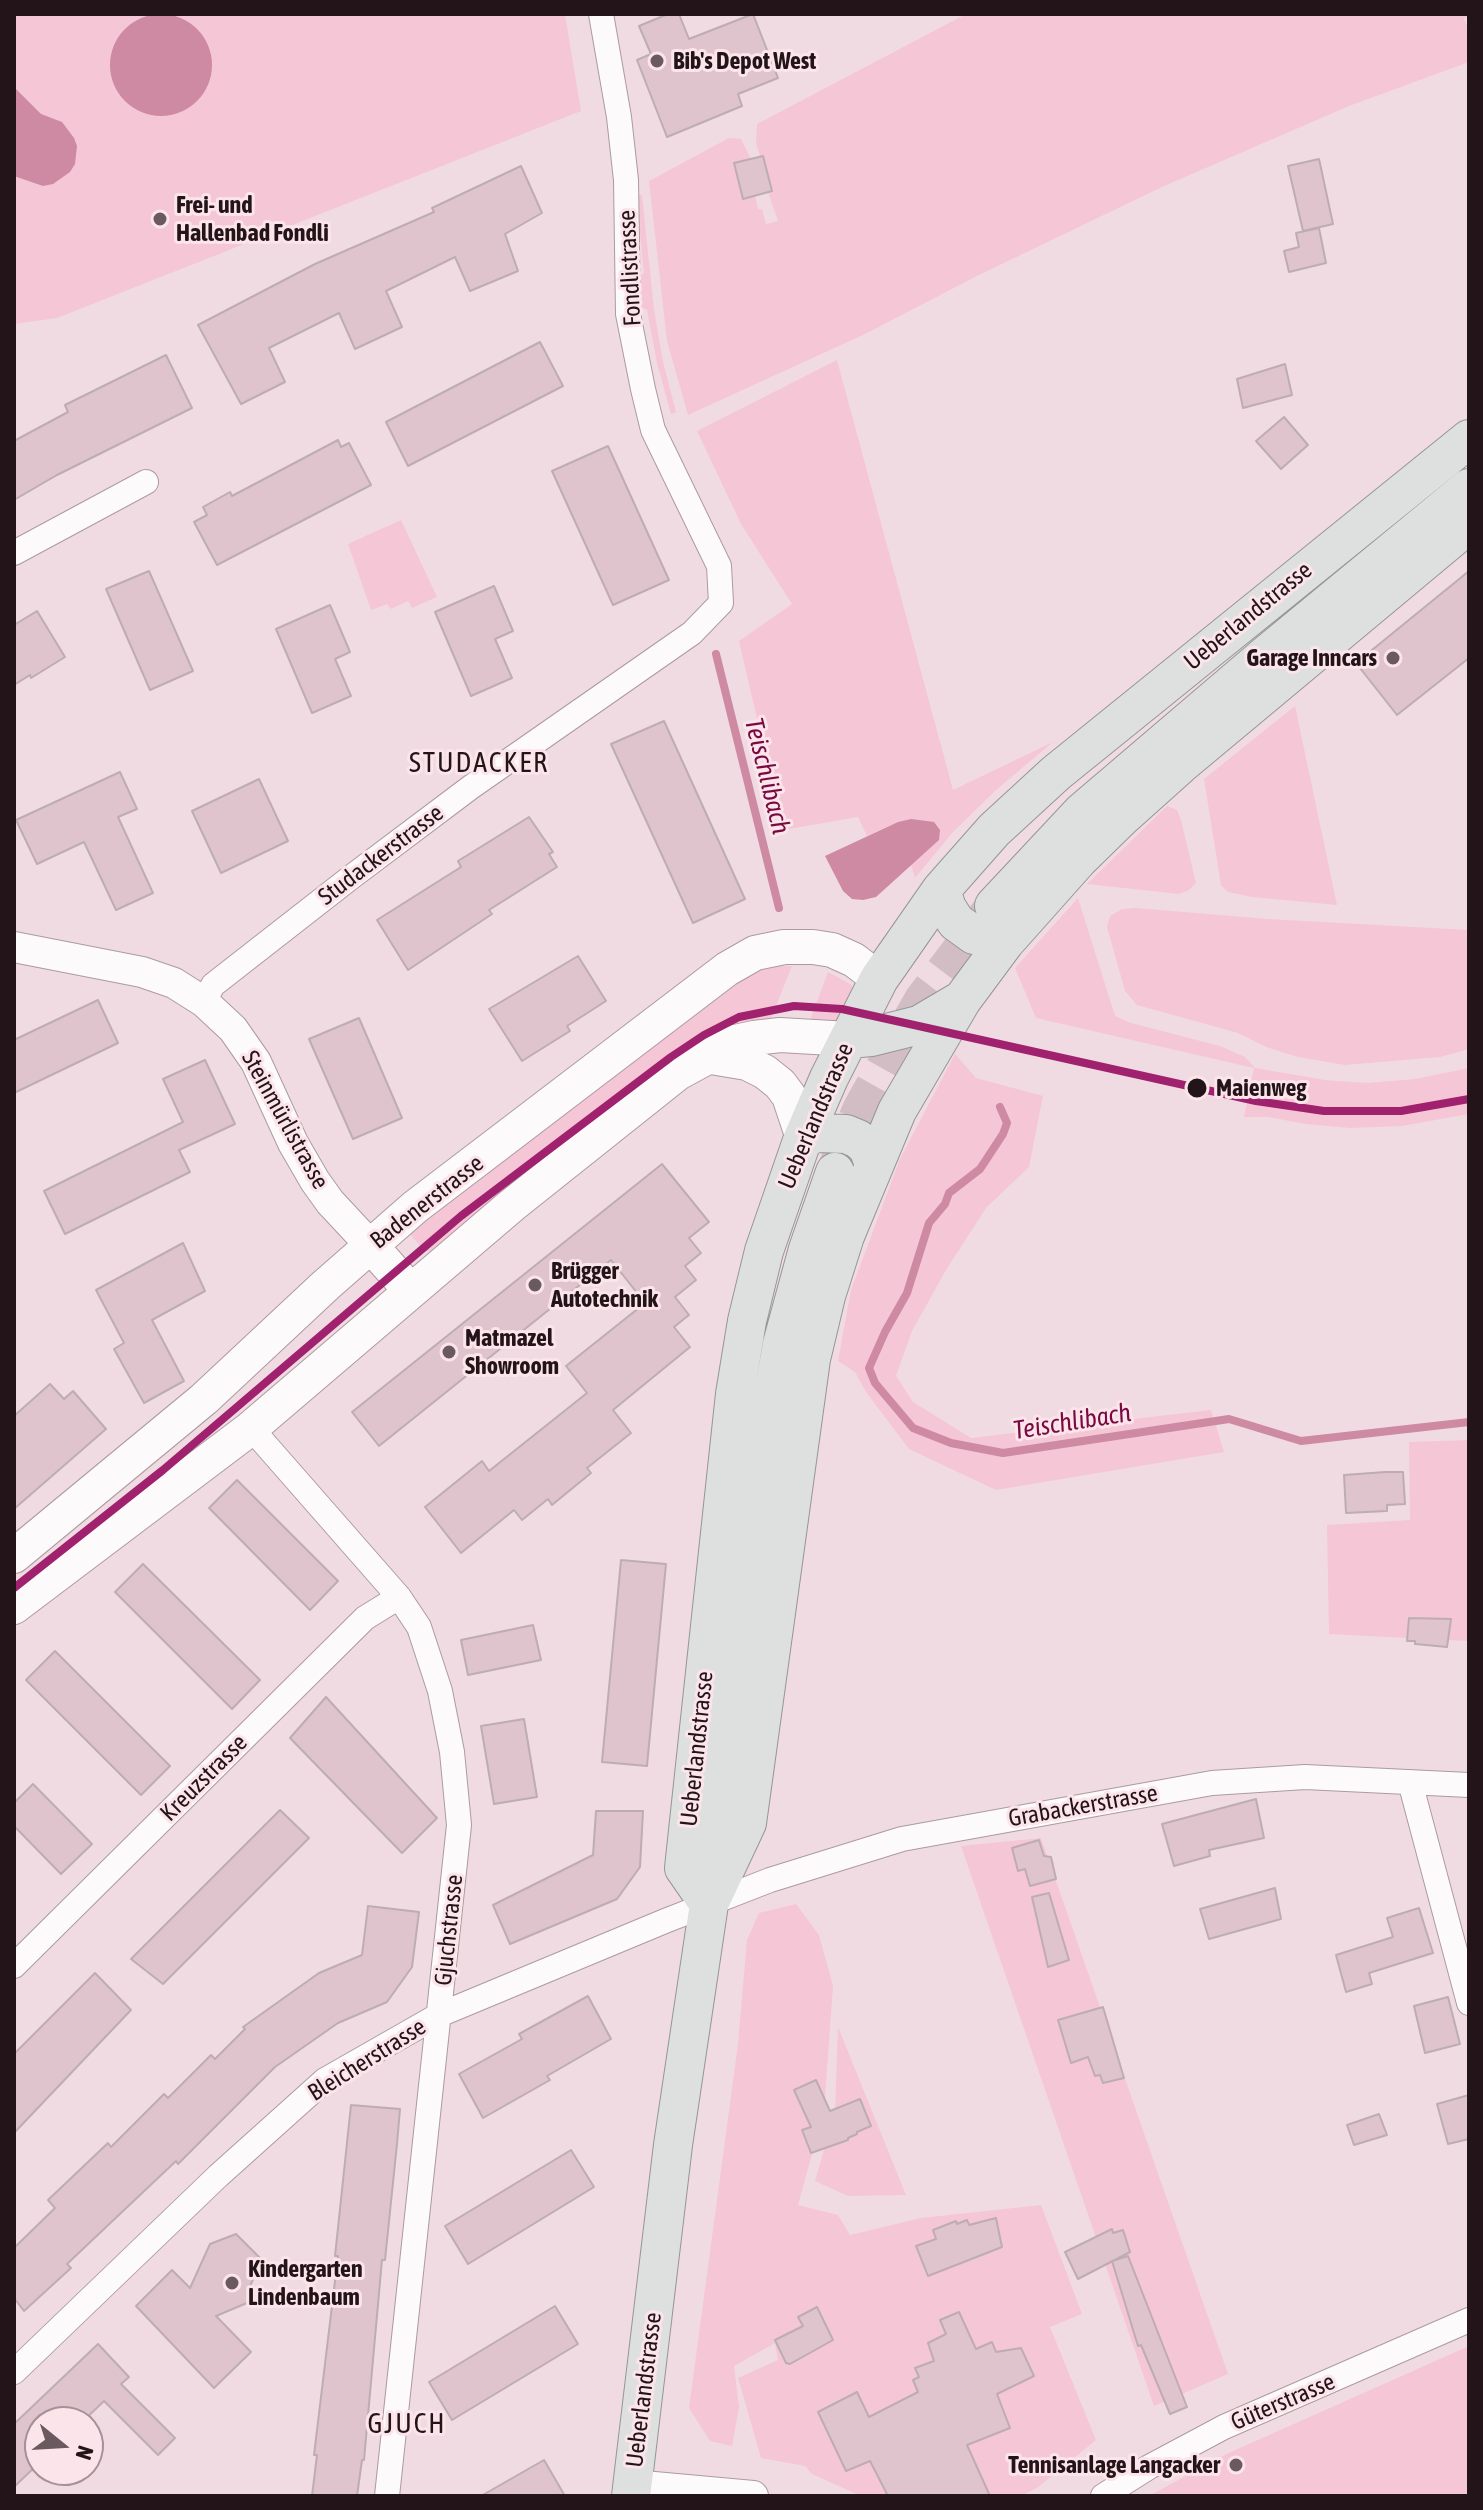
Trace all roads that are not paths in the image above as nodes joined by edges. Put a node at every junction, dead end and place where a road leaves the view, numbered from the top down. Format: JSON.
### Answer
{"nodes":[{"id":1,"x":601,"y":14,"type":"edge"},
{"id":2,"x":1469,"y":439,"type":"edge"},
{"id":3,"x":146,"y":482,"type":"dead end"},
{"id":4,"x":1469,"y":488,"type":"edge"},
{"id":5,"x":1469,"y":524,"type":"edge"},
{"id":6,"x":14,"y":553,"type":"edge"},
{"id":7,"x":721,"y":603,"type":"joint"},
{"id":8,"x":941,"y":890,"type":"junction"},
{"id":9,"x":999,"y":924,"type":"junction"},
{"id":10,"x":14,"y":947,"type":"edge"},
{"id":11,"x":832,"y":950,"type":"junction"},
{"id":12,"x":879,"y":979,"type":"junction"},
{"id":13,"x":962,"y":1000,"type":"junction"},
{"id":14,"x":204,"y":1002,"type":"junction"},
{"id":15,"x":903,"y":1031,"type":"junction"},
{"id":16,"x":849,"y":1039,"type":"junction"},
{"id":17,"x":711,"y":1057,"type":"junction"},
{"id":18,"x":912,"y":1085,"type":"junction"},
{"id":19,"x":803,"y":1138,"type":"junction"},
{"id":20,"x":874,"y":1164,"type":"junction"},
{"id":21,"x":835,"y":1172,"type":"tunnel mouth"},
{"id":22,"x":371,"y":1246,"type":"junction"},
{"id":23,"x":411,"y":1291,"type":"junction"},
{"id":24,"x":204,"y":1399,"type":"junction"},
{"id":25,"x":251,"y":1428,"type":"junction"},
{"id":26,"x":14,"y":1556,"type":"edge"},
{"id":27,"x":399,"y":1597,"type":"junction"},
{"id":28,"x":14,"y":1607,"type":"edge"},
{"id":29,"x":1410,"y":1782,"type":"junction"},
{"id":30,"x":1469,"y":1785,"type":"edge"},
{"id":31,"x":709,"y":1904,"type":"junction"},
{"id":32,"x":14,"y":1966,"type":"edge"},
{"id":33,"x":1469,"y":2003,"type":"edge"},
{"id":34,"x":439,"y":2015,"type":"junction"},
{"id":35,"x":1469,"y":2320,"type":"edge"},
{"id":36,"x":14,"y":2372,"type":"edge"},
{"id":37,"x":632,"y":2490,"type":"edge"},
{"id":38,"x":387,"y":2496,"type":"edge"},
{"id":39,"x":753,"y":2496,"type":"edge"},
{"id":40,"x":1103,"y":2496,"type":"edge"}],
"edges":[{"from":1,"to":7,"type":"street","name":"Fondlistrasse"},
{"from":2,"to":8,"type":"main road","name":"Ueberlandstrasse"},
{"from":3,"to":6,"type":"street"},
{"from":4,"to":9,"type":"main road","name":"Ueberlandstrasse"},
{"from":5,"to":9,"type":"main road","name":"Ueberlandstrasse"},
{"from":7,"to":14,"type":"street","name":"Studackerstrasse"},
{"from":8,"to":9,"type":"main road"},
{"from":8,"to":11,"type":"main road"},
{"from":8,"to":12,"type":"main road","name":"Ueberlandstrasse"},
{"from":9,"to":13,"type":"main road","name":"Ueberlandstrasse"},
{"from":10,"to":14,"type":"street","name":"Steinmürlistrasse"},
{"from":11,"to":12,"type":"main road","name":"Badenerstrasse"},
{"from":11,"to":22,"type":"main road","name":"Badenerstrasse"},
{"from":12,"to":15,"type":"main road"},
{"from":12,"to":16,"type":"main road","name":"Ueberlandstrasse"},
{"from":13,"to":15,"type":"main road"},
{"from":13,"to":18,"type":"main road","name":"Ueberlandstrasse"},
{"from":14,"to":22,"type":"street","name":"Steinmürlistrasse"},
{"from":15,"to":16,"type":"main road"},
{"from":15,"to":18,"type":"main road"},
{"from":16,"to":17,"type":"main road"},
{"from":16,"to":19,"type":"main road","name":"Ueberlandstrasse"},
{"from":17,"to":19,"type":"main road"},
{"from":17,"to":23,"type":"main road"},
{"from":18,"to":20,"type":"main road","name":"Ueberlandstrasse"},
{"from":19,"to":20,"type":"main road"},
{"from":19,"to":31,"type":"main road","name":"Ueberlandstrasse"},
{"from":20,"to":31,"type":"main road","name":"Ueberlandstrasse"},
{"from":21,"to":31,"type":"main road","name":"Ueberlandstrasse"},
{"from":22,"to":23,"type":"main road"},
{"from":22,"to":24,"type":"main road","name":"Badenerstrasse"},
{"from":23,"to":25,"type":"main road"},
{"from":24,"to":25,"type":"main road"},
{"from":24,"to":26,"type":"main road","name":"Badenerstrasse"},
{"from":25,"to":27,"type":"street","name":"Gjuchstrasse"},
{"from":25,"to":28,"type":"main road"},
{"from":27,"to":32,"type":"street","name":"Kreuzstrasse"},
{"from":27,"to":34,"type":"street","name":"Gjuchstrasse"},
{"from":29,"to":30,"type":"street","name":"Grabackerstrasse"},
{"from":29,"to":31,"type":"street","name":"Grabackerstrasse"},
{"from":29,"to":33,"type":"street"},
{"from":31,"to":34,"type":"street","name":"Bleicherstrasse"},
{"from":31,"to":37,"type":"main road","name":"Ueberlandstrasse"},
{"from":34,"to":36,"type":"street","name":"Bleicherstrasse"},
{"from":34,"to":38,"type":"street","name":"Gjuchstrasse"},
{"from":35,"to":40,"type":"street","name":"Güterstrasse"},
{"from":37,"to":39,"type":"street"}]}
